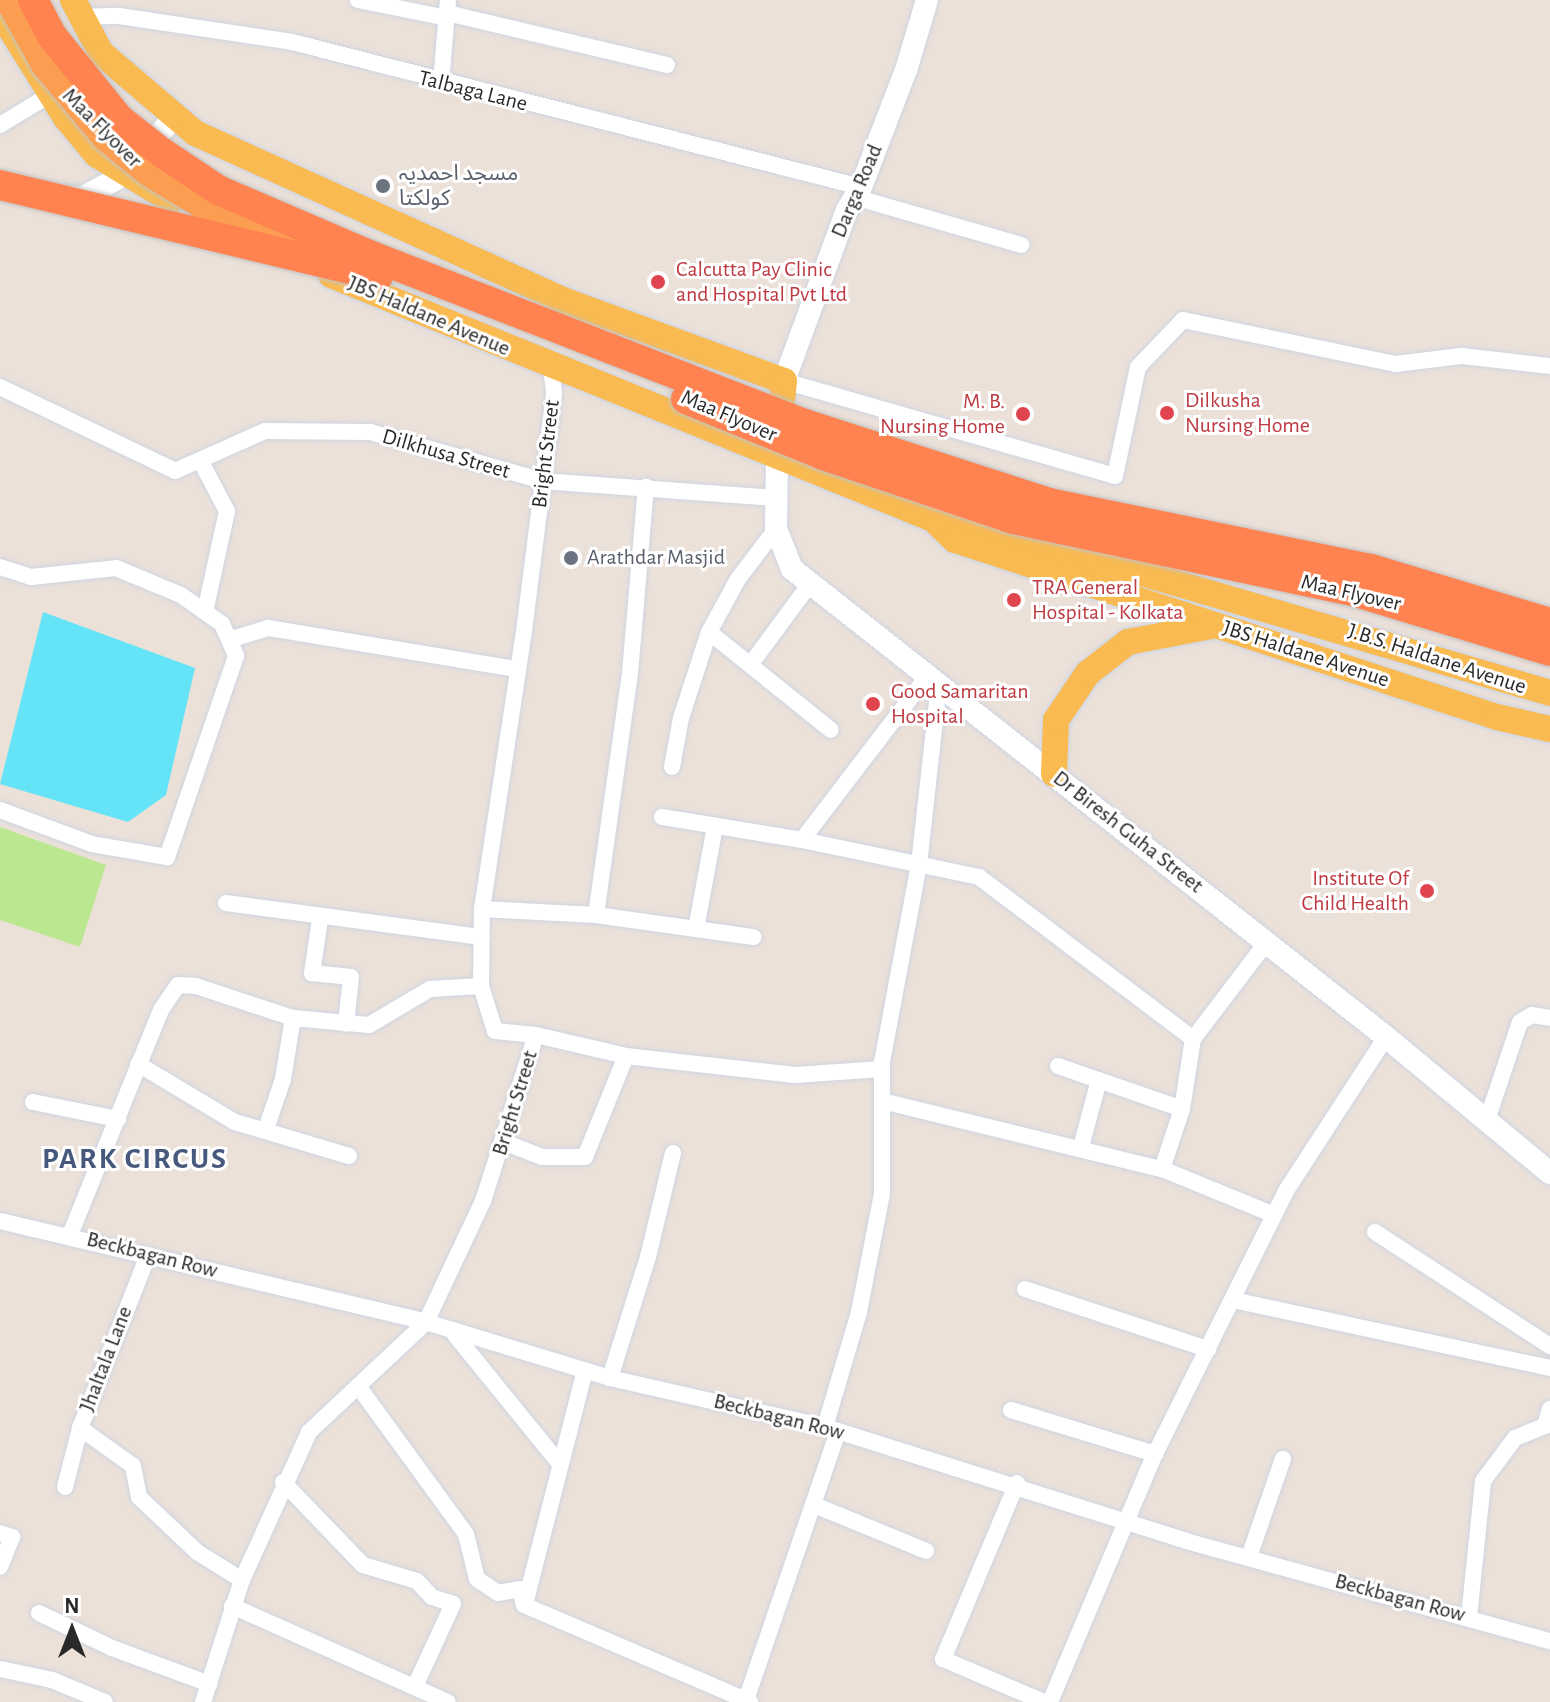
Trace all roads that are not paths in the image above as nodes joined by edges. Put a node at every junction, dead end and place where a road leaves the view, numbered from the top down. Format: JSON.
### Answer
{"nodes":[{"id":1,"x":8,"y":0,"type":"edge"},
{"id":2,"x":33,"y":0,"type":"edge"},
{"id":3,"x":56,"y":0,"type":"edge"},
{"id":4,"x":358,"y":0,"type":"edge"},
{"id":5,"x":927,"y":0,"type":"edge"},
{"id":6,"x":77,"y":8,"type":"edge"},
{"id":7,"x":448,"y":11,"type":"edge"},
{"id":8,"x":0,"y":12,"type":"edge"},
{"id":9,"x":667,"y":65,"type":"dead end"},
{"id":10,"x":441,"y":83,"type":"junction"},
{"id":11,"x":51,"y":94,"type":"junction"},
{"id":12,"x":173,"y":118,"type":"junction"},
{"id":13,"x":0,"y":125,"type":"edge"},
{"id":14,"x":124,"y":175,"type":"junction"},
{"id":15,"x":0,"y":186,"type":"edge"},
{"id":16,"x":858,"y":192,"type":"junction"},
{"id":17,"x":1021,"y":245,"type":"dead end"},
{"id":18,"x":331,"y":263,"type":"junction"},
{"id":19,"x":487,"y":299,"type":"junction"},
{"id":20,"x":1550,"y":366,"type":"edge"},
{"id":21,"x":551,"y":367,"type":"junction"},
{"id":22,"x":784,"y":381,"type":"junction"},
{"id":23,"x":0,"y":387,"type":"edge"},
{"id":24,"x":777,"y":457,"type":"junction"},
{"id":25,"x":200,"y":460,"type":"junction"},
{"id":26,"x":543,"y":481,"type":"junction"},
{"id":27,"x":646,"y":487,"type":"junction"},
{"id":28,"x":774,"y":498,"type":"junction"},
{"id":29,"x":933,"y":519,"type":"junction"},
{"id":30,"x":776,"y":529,"type":"junction"},
{"id":31,"x":0,"y":567,"type":"edge"},
{"id":32,"x":810,"y":584,"type":"junction"},
{"id":33,"x":205,"y":612,"type":"junction"},
{"id":34,"x":1325,"y":623,"type":"joint"},
{"id":35,"x":1550,"y":623,"type":"edge"},
{"id":36,"x":1219,"y":625,"type":"junction"},
{"id":37,"x":709,"y":632,"type":"junction"},
{"id":38,"x":229,"y":640,"type":"junction"},
{"id":39,"x":1550,"y":651,"type":"edge"},
{"id":40,"x":750,"y":665,"type":"junction"},
{"id":41,"x":515,"y":669,"type":"junction"},
{"id":42,"x":934,"y":679,"type":"junction"},
{"id":43,"x":1550,"y":693,"type":"edge"},
{"id":44,"x":1550,"y":729,"type":"edge"},
{"id":45,"x":831,"y":730,"type":"dead end"},
{"id":46,"x":672,"y":767,"type":"dead end"},
{"id":47,"x":1054,"y":774,"type":"junction"},
{"id":48,"x":0,"y":810,"type":"edge"},
{"id":49,"x":662,"y":817,"type":"dead end"},
{"id":50,"x":715,"y":826,"type":"junction"},
{"id":51,"x":802,"y":840,"type":"junction"},
{"id":52,"x":919,"y":865,"type":"junction"},
{"id":53,"x":226,"y":903,"type":"dead end"},
{"id":54,"x":482,"y":909,"type":"junction"},
{"id":55,"x":596,"y":915,"type":"junction"},
{"id":56,"x":320,"y":919,"type":"junction"},
{"id":57,"x":696,"y":929,"type":"junction"},
{"id":58,"x":482,"y":937,"type":"junction"},
{"id":59,"x":753,"y":937,"type":"dead end"},
{"id":60,"x":1267,"y":942,"type":"junction"},
{"id":61,"x":481,"y":986,"type":"junction"},
{"id":62,"x":293,"y":1018,"type":"junction"},
{"id":63,"x":1550,"y":1018,"type":"edge"},
{"id":64,"x":346,"y":1024,"type":"junction"},
{"id":65,"x":536,"y":1035,"type":"junction"},
{"id":66,"x":1386,"y":1037,"type":"junction"},
{"id":67,"x":1193,"y":1039,"type":"junction"},
{"id":68,"x":626,"y":1056,"type":"junction"},
{"id":69,"x":138,"y":1064,"type":"junction"},
{"id":70,"x":1058,"y":1066,"type":"dead end"},
{"id":71,"x":882,"y":1069,"type":"junction"},
{"id":72,"x":1099,"y":1080,"type":"junction"},
{"id":73,"x":882,"y":1101,"type":"junction"},
{"id":74,"x":33,"y":1102,"type":"dead end"},
{"id":75,"x":1182,"y":1109,"type":"junction"},
{"id":76,"x":118,"y":1119,"type":"junction"},
{"id":77,"x":1487,"y":1120,"type":"junction"},
{"id":78,"x":266,"y":1129,"type":"junction"},
{"id":79,"x":504,"y":1142,"type":"junction"},
{"id":80,"x":1081,"y":1147,"type":"junction"},
{"id":81,"x":673,"y":1153,"type":"dead end"},
{"id":82,"x":349,"y":1156,"type":"dead end"},
{"id":83,"x":1162,"y":1169,"type":"junction"},
{"id":84,"x":1550,"y":1173,"type":"edge"},
{"id":85,"x":1274,"y":1215,"type":"junction"},
{"id":86,"x":0,"y":1221,"type":"edge"},
{"id":87,"x":1375,"y":1232,"type":"dead end"},
{"id":88,"x":70,"y":1235,"type":"junction"},
{"id":89,"x":148,"y":1255,"type":"junction"},
{"id":90,"x":1025,"y":1289,"type":"dead end"},
{"id":91,"x":1233,"y":1300,"type":"junction"},
{"id":92,"x":426,"y":1322,"type":"junction"},
{"id":93,"x":455,"y":1335,"type":"junction"},
{"id":94,"x":1550,"y":1346,"type":"edge"},
{"id":95,"x":1208,"y":1349,"type":"junction"},
{"id":96,"x":1550,"y":1368,"type":"edge"},
{"id":97,"x":585,"y":1371,"type":"junction"},
{"id":98,"x":610,"y":1378,"type":"junction"},
{"id":99,"x":358,"y":1386,"type":"junction"},
{"id":100,"x":1550,"y":1409,"type":"edge"},
{"id":101,"x":1011,"y":1410,"type":"dead end"},
{"id":102,"x":80,"y":1428,"type":"junction"},
{"id":103,"x":832,"y":1429,"type":"junction"},
{"id":104,"x":1155,"y":1454,"type":"junction"},
{"id":105,"x":1283,"y":1459,"type":"dead end"},
{"id":106,"x":559,"y":1463,"type":"junction"},
{"id":107,"x":283,"y":1482,"type":"junction"},
{"id":108,"x":1017,"y":1483,"type":"junction"},
{"id":109,"x":65,"y":1487,"type":"dead end"},
{"id":110,"x":814,"y":1505,"type":"junction"},
{"id":111,"x":1126,"y":1522,"type":"junction"},
{"id":112,"x":0,"y":1533,"type":"edge"},
{"id":113,"x":926,"y":1551,"type":"dead end"},
{"id":114,"x":1249,"y":1557,"type":"junction"},
{"id":115,"x":0,"y":1567,"type":"edge"},
{"id":116,"x":242,"y":1580,"type":"junction"},
{"id":117,"x":524,"y":1605,"type":"junction"},
{"id":118,"x":232,"y":1606,"type":"junction"},
{"id":119,"x":39,"y":1613,"type":"dead end"},
{"id":120,"x":1469,"y":1617,"type":"junction"},
{"id":121,"x":1550,"y":1641,"type":"edge"},
{"id":122,"x":0,"y":1669,"type":"edge"},
{"id":123,"x":210,"y":1684,"type":"junction"},
{"id":124,"x":416,"y":1684,"type":"junction"},
{"id":125,"x":748,"y":1701,"type":"edge"},
{"id":126,"x":105,"y":1702,"type":"edge"},
{"id":127,"x":203,"y":1702,"type":"edge"},
{"id":128,"x":448,"y":1702,"type":"edge"},
{"id":129,"x":1047,"y":1702,"type":"edge"}],
"edges":[{"from":1,"to":18,"type":"highway","name":"Maa Flyover","bridge":true},
{"from":2,"to":19,"type":"highway","name":"Maa Flyover","bridge":true},
{"from":3,"to":19,"type":"highway","bridge":true},
{"from":4,"to":7,"type":"street"},
{"from":5,"to":16,"type":"main road","name":"Darga Road"},
{"from":6,"to":10,"type":"street","name":"Talbaga Lane"},
{"from":6,"to":12,"type":"main road"},
{"from":7,"to":9,"type":"street"},
{"from":7,"to":10,"type":"street"},
{"from":8,"to":11,"type":"main road","name":"JBS Haldane Avenue"},
{"from":10,"to":16,"type":"street","name":"Talbaga Lane"},
{"from":11,"to":13,"type":"street"},
{"from":11,"to":14,"type":"main road","name":"JBS Haldane Avenue"},
{"from":12,"to":14,"type":"main road"},
{"from":12,"to":22,"type":"main road"},
{"from":14,"to":15,"type":"main road"},
{"from":14,"to":21,"type":"main road","name":"JBS Haldane Avenue"},
{"from":15,"to":18,"type":"highway","bridge":true},
{"from":16,"to":17,"type":"street","name":"Talbaga Lane"},
{"from":16,"to":22,"type":"main road","name":"Darga Road"},
{"from":18,"to":39,"type":"highway","name":"Maa Flyover","bridge":true},
{"from":19,"to":35,"type":"highway","name":"Maa Flyover","bridge":true},
{"from":20,"to":22,"type":"street"},
{"from":21,"to":24,"type":"main road","name":"JBS Haldane Avenue"},
{"from":21,"to":26,"type":"street","name":"Bright Street"},
{"from":22,"to":24,"type":"main road"},
{"from":23,"to":25,"type":"street","name":"Dilkhusa Street"},
{"from":24,"to":28,"type":"main road","name":"Dr Biresh Guha Street"},
{"from":24,"to":29,"type":"main road","name":"JBS Haldane Avenue"},
{"from":25,"to":26,"type":"street","name":"Dilkhusa Street"},
{"from":25,"to":33,"type":"street"},
{"from":26,"to":27,"type":"street","name":"Dilkhusa Street"},
{"from":26,"to":41,"type":"street","name":"Bright Street"},
{"from":27,"to":28,"type":"street","name":"Dilkhusa Street"},
{"from":27,"to":55,"type":"street"},
{"from":28,"to":30,"type":"main road","name":"Dr Biresh Guha Street"},
{"from":29,"to":34,"type":"main road","name":"JBS Haldane Avenue"},
{"from":29,"to":36,"type":"main road","name":"JBS Haldane Avenue"},
{"from":30,"to":32,"type":"main road","name":"Dr Biresh Guha Street"},
{"from":30,"to":37,"type":"street"},
{"from":31,"to":33,"type":"street"},
{"from":32,"to":40,"type":"street"},
{"from":32,"to":42,"type":"main road","name":"Dr Biresh Guha Street"},
{"from":33,"to":38,"type":"street"},
{"from":34,"to":43,"type":"main road","name":"J.B.S. Haldane Avenue"},
{"from":36,"to":44,"type":"main road","name":"JBS Haldane Avenue"},
{"from":36,"to":47,"type":"main road"},
{"from":37,"to":40,"type":"street"},
{"from":37,"to":46,"type":"street"},
{"from":38,"to":41,"type":"street"},
{"from":38,"to":48,"type":"street"},
{"from":40,"to":45,"type":"street"},
{"from":41,"to":54,"type":"street","name":"Bright Street"},
{"from":42,"to":47,"type":"main road","name":"Dr Biresh Guha Street"},
{"from":42,"to":51,"type":"street"},
{"from":42,"to":52,"type":"street"},
{"from":47,"to":60,"type":"main road","name":"Dr Biresh Guha Street"},
{"from":49,"to":50,"type":"street"},
{"from":50,"to":51,"type":"street"},
{"from":50,"to":57,"type":"street"},
{"from":51,"to":52,"type":"street"},
{"from":52,"to":67,"type":"street"},
{"from":52,"to":71,"type":"street"},
{"from":53,"to":56,"type":"street"},
{"from":54,"to":55,"type":"street"},
{"from":54,"to":58,"type":"street","name":"Bright Street"},
{"from":55,"to":57,"type":"street"},
{"from":56,"to":58,"type":"street"},
{"from":56,"to":64,"type":"street"},
{"from":57,"to":59,"type":"street"},
{"from":58,"to":61,"type":"street","name":"Bright Street"},
{"from":60,"to":66,"type":"main road","name":"Dr Biresh Guha Street"},
{"from":60,"to":67,"type":"street"},
{"from":61,"to":64,"type":"street"},
{"from":61,"to":65,"type":"street","name":"Bright Street"},
{"from":62,"to":64,"type":"street"},
{"from":62,"to":69,"type":"street"},
{"from":62,"to":78,"type":"street"},
{"from":63,"to":77,"type":"street"},
{"from":65,"to":68,"type":"street"},
{"from":65,"to":79,"type":"street","name":"Bright Street"},
{"from":66,"to":77,"type":"main road","name":"Dr Biresh Guha Street"},
{"from":66,"to":85,"type":"street"},
{"from":67,"to":75,"type":"street"},
{"from":68,"to":71,"type":"street"},
{"from":68,"to":79,"type":"street"},
{"from":69,"to":76,"type":"street"},
{"from":69,"to":78,"type":"street"},
{"from":70,"to":72,"type":"street"},
{"from":71,"to":73,"type":"street"},
{"from":72,"to":75,"type":"street"},
{"from":72,"to":80,"type":"street"},
{"from":73,"to":80,"type":"street"},
{"from":73,"to":103,"type":"street"},
{"from":74,"to":76,"type":"street"},
{"from":75,"to":83,"type":"street"},
{"from":76,"to":88,"type":"street"},
{"from":77,"to":84,"type":"main road","name":"Dr Biresh Guha Street"},
{"from":78,"to":82,"type":"street"},
{"from":79,"to":92,"type":"street","name":"Bright Street"},
{"from":80,"to":83,"type":"street"},
{"from":81,"to":98,"type":"street"},
{"from":83,"to":85,"type":"street"},
{"from":85,"to":91,"type":"street"},
{"from":86,"to":88,"type":"street","name":"Beckbagan Row"},
{"from":87,"to":94,"type":"street"},
{"from":88,"to":89,"type":"street","name":"Beckbagan Row"},
{"from":89,"to":92,"type":"street","name":"Beckbagan Row"},
{"from":89,"to":102,"type":"street","name":"Jhaltala Lane"},
{"from":90,"to":95,"type":"street"},
{"from":91,"to":95,"type":"street"},
{"from":91,"to":96,"type":"street"},
{"from":92,"to":93,"type":"street","name":"Beckbagan Row"},
{"from":92,"to":99,"type":"street","name":"Bright Street"},
{"from":93,"to":97,"type":"street","name":"Beckbagan Row"},
{"from":93,"to":106,"type":"street"},
{"from":95,"to":104,"type":"street"},
{"from":97,"to":98,"type":"street","name":"Beckbagan Row"},
{"from":97,"to":106,"type":"street"},
{"from":98,"to":103,"type":"street","name":"Beckbagan Row"},
{"from":99,"to":107,"type":"street","name":"Bright Street"},
{"from":99,"to":117,"type":"street"},
{"from":100,"to":120,"type":"street"},
{"from":101,"to":104,"type":"street"},
{"from":102,"to":109,"type":"street"},
{"from":102,"to":116,"type":"street","name":"Jhaltala Lane"},
{"from":103,"to":108,"type":"street","name":"Beckbagan Row"},
{"from":103,"to":110,"type":"street"},
{"from":104,"to":111,"type":"street"},
{"from":105,"to":114,"type":"street"},
{"from":106,"to":117,"type":"street"},
{"from":107,"to":116,"type":"street","name":"Bright Street"},
{"from":107,"to":124,"type":"street"},
{"from":108,"to":111,"type":"street","name":"Beckbagan Row"},
{"from":108,"to":129,"type":"street"},
{"from":110,"to":113,"type":"street"},
{"from":110,"to":125,"type":"street"},
{"from":111,"to":114,"type":"street","name":"Beckbagan Row"},
{"from":111,"to":129,"type":"street"},
{"from":112,"to":115,"type":"street"},
{"from":114,"to":120,"type":"street","name":"Beckbagan Row"},
{"from":116,"to":118,"type":"street","name":"Bright Street"},
{"from":117,"to":125,"type":"street"},
{"from":118,"to":123,"type":"street","name":"Bright Street"},
{"from":118,"to":124,"type":"street"},
{"from":119,"to":123,"type":"street"},
{"from":120,"to":121,"type":"street","name":"Beckbagan Row"},
{"from":122,"to":126,"type":"street"},
{"from":123,"to":127,"type":"street","name":"Bright Street"},
{"from":124,"to":128,"type":"street"}]}
